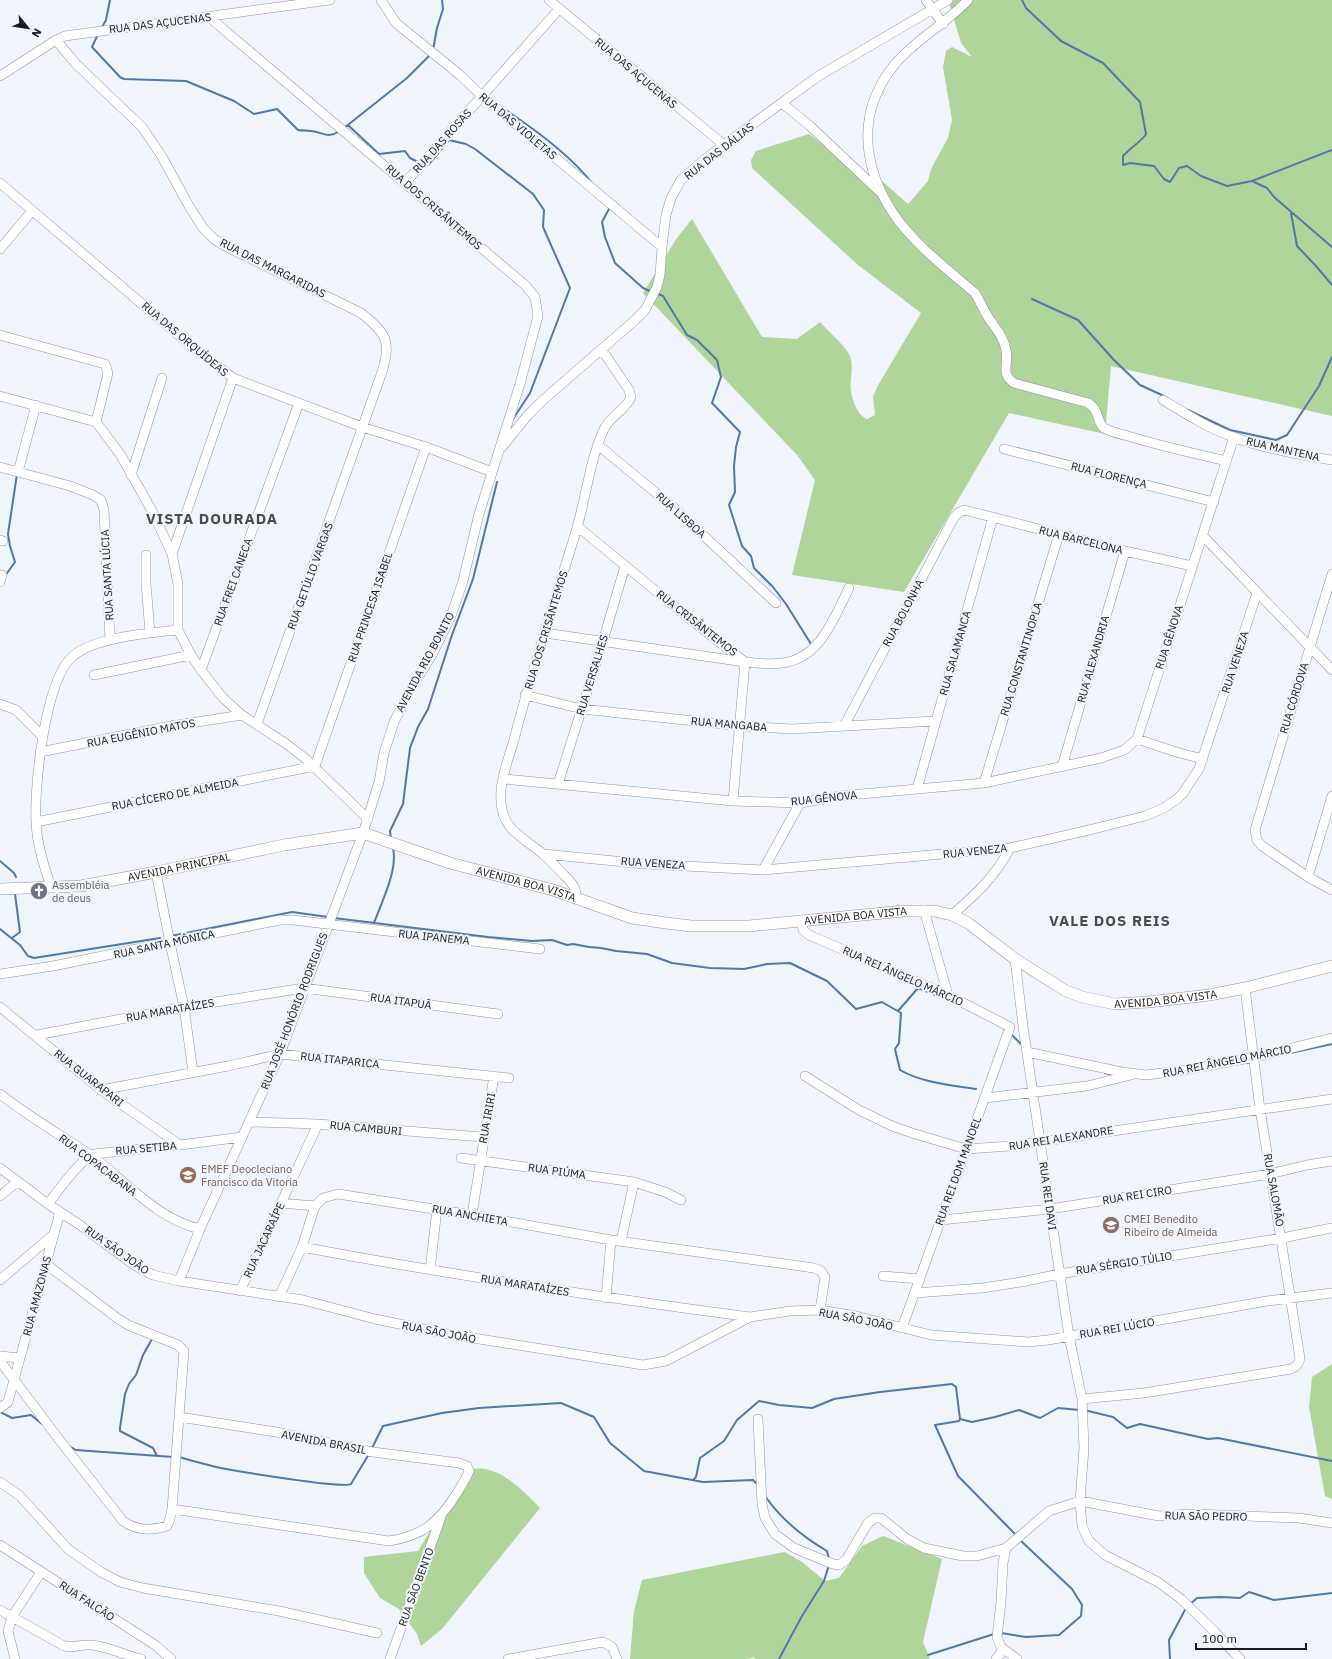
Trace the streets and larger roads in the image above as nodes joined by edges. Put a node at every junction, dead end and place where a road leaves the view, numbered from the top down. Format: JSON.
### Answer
{"nodes":[{"id":1,"x":330,"y":0,"type":"edge"},
{"id":2,"x":382,"y":0,"type":"edge"},
{"id":3,"x":549,"y":0,"type":"edge"},
{"id":4,"x":926,"y":0,"type":"edge"},
{"id":5,"x":968,"y":0,"type":"edge"},
{"id":6,"x":945,"y":1,"type":"edge"},
{"id":7,"x":559,"y":9,"type":"junction"},
{"id":8,"x":932,"y":9,"type":"junction"},
{"id":9,"x":209,"y":17,"type":"junction"},
{"id":10,"x":943,"y":24,"type":"junction"},
{"id":11,"x":56,"y":40,"type":"junction"},
{"id":12,"x":0,"y":76,"type":"edge"},
{"id":13,"x":482,"y":96,"type":"junction"},
{"id":14,"x":782,"y":103,"type":"junction"},
{"id":15,"x":724,"y":146,"type":"junction"},
{"id":16,"x":0,"y":183,"type":"edge"},
{"id":17,"x":405,"y":183,"type":"junction"},
{"id":18,"x":882,"y":194,"type":"junction"},
{"id":19,"x":32,"y":211,"type":"junction"},
{"id":20,"x":662,"y":247,"type":"junction"},
{"id":21,"x":0,"y":249,"type":"edge"},
{"id":22,"x":0,"y":335,"type":"edge"},
{"id":23,"x":602,"y":350,"type":"junction"},
{"id":24,"x":162,"y":378,"type":"dead end"},
{"id":25,"x":233,"y":378,"type":"junction"},
{"id":26,"x":0,"y":396,"type":"edge"},
{"id":27,"x":1163,"y":400,"type":"dead end"},
{"id":28,"x":298,"y":403,"type":"junction"},
{"id":29,"x":36,"y":405,"type":"junction"},
{"id":30,"x":96,"y":422,"type":"junction"},
{"id":31,"x":362,"y":427,"type":"junction"},
{"id":32,"x":1234,"y":438,"type":"junction"},
{"id":33,"x":598,"y":445,"type":"junction"},
{"id":34,"x":426,"y":447,"type":"junction"},
{"id":35,"x":1004,"y":449,"type":"dead end"},
{"id":36,"x":498,"y":451,"type":"junction"},
{"id":37,"x":1332,"y":460,"type":"edge"},
{"id":38,"x":1226,"y":461,"type":"junction"},
{"id":39,"x":0,"y":467,"type":"edge"},
{"id":40,"x":493,"y":470,"type":"junction"},
{"id":41,"x":18,"y":472,"type":"junction"},
{"id":42,"x":132,"y":475,"type":"junction"},
{"id":43,"x":1214,"y":502,"type":"junction"},
{"id":44,"x":971,"y":511,"type":"joint"},
{"id":45,"x":993,"y":517,"type":"junction"},
{"id":46,"x":577,"y":526,"type":"junction"},
{"id":47,"x":1059,"y":534,"type":"junction"},
{"id":48,"x":1203,"y":536,"type":"junction"},
{"id":49,"x":1125,"y":551,"type":"junction"},
{"id":50,"x":172,"y":554,"type":"junction"},
{"id":51,"x":146,"y":556,"type":"dead end"},
{"id":52,"x":625,"y":566,"type":"junction"},
{"id":53,"x":1192,"y":566,"type":"junction"},
{"id":54,"x":1332,"y":574,"type":"edge"},
{"id":55,"x":849,"y":588,"type":"dead end"},
{"id":56,"x":1257,"y":593,"type":"junction"},
{"id":57,"x":776,"y":603,"type":"dead end"},
{"id":58,"x":178,"y":630,"type":"junction"},
{"id":59,"x":150,"y":633,"type":"junction"},
{"id":60,"x":545,"y":633,"type":"junction"},
{"id":61,"x":110,"y":640,"type":"junction"},
{"id":62,"x":603,"y":641,"type":"junction"},
{"id":63,"x":1310,"y":647,"type":"junction"},
{"id":64,"x":191,"y":655,"type":"junction"},
{"id":65,"x":745,"y":662,"type":"junction"},
{"id":66,"x":201,"y":670,"type":"junction"},
{"id":67,"x":1332,"y":670,"type":"edge"},
{"id":68,"x":94,"y":675,"type":"dead end"},
{"id":69,"x":525,"y":695,"type":"junction"},
{"id":70,"x":0,"y":704,"type":"edge"},
{"id":71,"x":582,"y":709,"type":"junction"},
{"id":72,"x":242,"y":715,"type":"junction"},
{"id":73,"x":935,"y":721,"type":"junction"},
{"id":74,"x":257,"y":724,"type":"junction"},
{"id":75,"x":740,"y":726,"type":"junction"},
{"id":76,"x":844,"y":726,"type":"junction"},
{"id":77,"x":43,"y":737,"type":"junction"},
{"id":78,"x":1137,"y":739,"type":"junction"},
{"id":79,"x":40,"y":752,"type":"junction"},
{"id":80,"x":1203,"y":759,"type":"junction"},
{"id":81,"x":315,"y":766,"type":"junction"},
{"id":82,"x":1062,"y":767,"type":"junction"},
{"id":83,"x":504,"y":779,"type":"junction"},
{"id":84,"x":984,"y":783,"type":"junction"},
{"id":85,"x":558,"y":784,"type":"junction"},
{"id":86,"x":917,"y":789,"type":"junction"},
{"id":87,"x":1332,"y":796,"type":"edge"},
{"id":88,"x":733,"y":801,"type":"junction"},
{"id":89,"x":800,"y":803,"type":"junction"},
{"id":90,"x":368,"y":819,"type":"junction"},
{"id":91,"x":36,"y":822,"type":"junction"},
{"id":92,"x":363,"y":833,"type":"junction"},
{"id":93,"x":1010,"y":848,"type":"junction"},
{"id":94,"x":544,"y":854,"type":"junction"},
{"id":95,"x":763,"y":870,"type":"junction"},
{"id":96,"x":156,"y":872,"type":"junction"},
{"id":97,"x":1308,"y":877,"type":"junction"},
{"id":98,"x":51,"y":887,"type":"junction"},
{"id":99,"x":0,"y":889,"type":"edge"},
{"id":100,"x":1332,"y":890,"type":"edge"},
{"id":101,"x":576,"y":900,"type":"junction"},
{"id":102,"x":924,"y":910,"type":"junction"},
{"id":103,"x":952,"y":916,"type":"junction"},
{"id":104,"x":802,"y":922,"type":"junction"},
{"id":105,"x":328,"y":925,"type":"junction"},
{"id":106,"x":170,"y":943,"type":"junction"},
{"id":107,"x":540,"y":949,"type":"dead end"},
{"id":108,"x":1015,"y":959,"type":"junction"},
{"id":109,"x":1332,"y":966,"type":"edge"},
{"id":110,"x":0,"y":974,"type":"edge"},
{"id":111,"x":304,"y":988,"type":"junction"},
{"id":112,"x":1246,"y":988,"type":"junction"},
{"id":113,"x":948,"y":995,"type":"junction"},
{"id":114,"x":0,"y":1007,"type":"edge"},
{"id":115,"x":184,"y":1007,"type":"junction"},
{"id":116,"x":498,"y":1014,"type":"dead end"},
{"id":117,"x":1023,"y":1026,"type":"junction"},
{"id":118,"x":1010,"y":1027,"type":"junction"},
{"id":119,"x":37,"y":1036,"type":"junction"},
{"id":120,"x":1332,"y":1038,"type":"edge"},
{"id":121,"x":1027,"y":1052,"type":"junction"},
{"id":122,"x":280,"y":1054,"type":"junction"},
{"id":123,"x":1255,"y":1057,"type":"junction"},
{"id":124,"x":193,"y":1072,"type":"junction"},
{"id":125,"x":1134,"y":1074,"type":"junction"},
{"id":126,"x":494,"y":1076,"type":"junction"},
{"id":127,"x":805,"y":1076,"type":"dead end"},
{"id":128,"x":509,"y":1078,"type":"dead end"},
{"id":129,"x":101,"y":1090,"type":"junction"},
{"id":130,"x":1033,"y":1092,"type":"junction"},
{"id":131,"x":0,"y":1094,"type":"edge"},
{"id":132,"x":985,"y":1098,"type":"junction"},
{"id":133,"x":1332,"y":1099,"type":"edge"},
{"id":134,"x":1260,"y":1109,"type":"junction"},
{"id":135,"x":250,"y":1122,"type":"junction"},
{"id":136,"x":318,"y":1124,"type":"junction"},
{"id":137,"x":242,"y":1137,"type":"junction"},
{"id":138,"x":483,"y":1137,"type":"junction"},
{"id":139,"x":1040,"y":1141,"type":"junction"},
{"id":140,"x":180,"y":1145,"type":"junction"},
{"id":141,"x":966,"y":1149,"type":"junction"},
{"id":142,"x":90,"y":1155,"type":"junction"},
{"id":143,"x":460,"y":1158,"type":"dead end"},
{"id":144,"x":480,"y":1161,"type":"junction"},
{"id":145,"x":1332,"y":1161,"type":"edge"},
{"id":146,"x":0,"y":1168,"type":"edge"},
{"id":147,"x":1270,"y":1174,"type":"junction"},
{"id":148,"x":17,"y":1182,"type":"junction"},
{"id":149,"x":634,"y":1182,"type":"junction"},
{"id":150,"x":0,"y":1196,"type":"edge"},
{"id":151,"x":682,"y":1200,"type":"dead end"},
{"id":152,"x":281,"y":1203,"type":"junction"},
{"id":153,"x":48,"y":1204,"type":"junction"},
{"id":154,"x":316,"y":1206,"type":"junction"},
{"id":155,"x":437,"y":1209,"type":"junction"},
{"id":156,"x":1050,"y":1209,"type":"junction"},
{"id":157,"x":60,"y":1212,"type":"junction"},
{"id":158,"x":472,"y":1215,"type":"junction"},
{"id":159,"x":941,"y":1220,"type":"junction"},
{"id":160,"x":1332,"y":1228,"type":"edge"},
{"id":161,"x":200,"y":1229,"type":"junction"},
{"id":162,"x":53,"y":1236,"type":"junction"},
{"id":163,"x":1282,"y":1238,"type":"junction"},
{"id":164,"x":611,"y":1240,"type":"junction"},
{"id":165,"x":621,"y":1241,"type":"junction"},
{"id":166,"x":302,"y":1247,"type":"junction"},
{"id":167,"x":46,"y":1264,"type":"junction"},
{"id":168,"x":430,"y":1270,"type":"junction"},
{"id":169,"x":1059,"y":1274,"type":"junction"},
{"id":170,"x":883,"y":1276,"type":"dead end"},
{"id":171,"x":920,"y":1279,"type":"junction"},
{"id":172,"x":0,"y":1280,"type":"edge"},
{"id":173,"x":179,"y":1281,"type":"junction"},
{"id":174,"x":240,"y":1291,"type":"junction"},
{"id":175,"x":915,"y":1293,"type":"junction"},
{"id":176,"x":1332,"y":1293,"type":"edge"},
{"id":177,"x":279,"y":1297,"type":"junction"},
{"id":178,"x":606,"y":1298,"type":"junction"},
{"id":179,"x":1290,"y":1298,"type":"junction"},
{"id":180,"x":820,"y":1310,"type":"junction"},
{"id":181,"x":750,"y":1317,"type":"junction"},
{"id":182,"x":902,"y":1328,"type":"junction"},
{"id":183,"x":1069,"y":1336,"type":"junction"},
{"id":184,"x":0,"y":1356,"type":"edge"},
{"id":185,"x":20,"y":1358,"type":"junction"},
{"id":186,"x":0,"y":1361,"type":"edge"},
{"id":187,"x":14,"y":1380,"type":"junction"},
{"id":188,"x":1082,"y":1399,"type":"junction"},
{"id":189,"x":0,"y":1408,"type":"edge"},
{"id":190,"x":179,"y":1417,"type":"junction"},
{"id":191,"x":758,"y":1419,"type":"dead end"},
{"id":192,"x":468,"y":1468,"type":"joint"},
{"id":193,"x":0,"y":1482,"type":"edge"},
{"id":194,"x":1080,"y":1501,"type":"junction"},
{"id":195,"x":172,"y":1509,"type":"junction"},
{"id":196,"x":442,"y":1514,"type":"junction"},
{"id":197,"x":1332,"y":1523,"type":"edge"},
{"id":198,"x":0,"y":1546,"type":"edge"},
{"id":199,"x":1006,"y":1548,"type":"junction"},
{"id":200,"x":41,"y":1572,"type":"junction"},
{"id":201,"x":0,"y":1610,"type":"edge"},
{"id":202,"x":12,"y":1617,"type":"junction"},
{"id":203,"x":377,"y":1633,"type":"dead end"},
{"id":204,"x":1004,"y":1650,"type":"junction"},
{"id":205,"x":15,"y":1659,"type":"edge"},
{"id":206,"x":141,"y":1659,"type":"edge"},
{"id":207,"x":171,"y":1659,"type":"edge"},
{"id":208,"x":390,"y":1659,"type":"edge"},
{"id":209,"x":508,"y":1659,"type":"edge"},
{"id":210,"x":617,"y":1659,"type":"edge"},
{"id":211,"x":996,"y":1659,"type":"edge"},
{"id":212,"x":1017,"y":1659,"type":"edge"},
{"id":213,"x":1240,"y":1659,"type":"edge"}],
"edges":[{"from":1,"to":9,"type":"street","name":"RUA DAS AÇUCENAS"},
{"from":2,"to":13,"type":"street","name":"RUA DAS VIOLETAS"},
{"from":3,"to":7,"type":"street","name":"RUA DAS AÇUCENAS"},
{"from":4,"to":8,"type":"street"},
{"from":5,"to":10,"type":"street"},
{"from":6,"to":8,"type":"street","name":"RUA DAS DÁLIAS"},
{"from":7,"to":13,"type":"street","name":"RUA DAS ROSAS"},
{"from":7,"to":15,"type":"street","name":"RUA DAS AÇUCENAS"},
{"from":8,"to":10,"type":"street"},
{"from":8,"to":14,"type":"street","name":"RUA DAS DÁLIAS"},
{"from":9,"to":11,"type":"street","name":"RUA DAS AÇUCENAS"},
{"from":9,"to":17,"type":"street","name":"RUA DOS CRISÂNTEMOS"},
{"from":10,"to":18,"type":"street"},
{"from":11,"to":12,"type":"street","name":"RUA DAS AÇUCENAS"},
{"from":11,"to":31,"type":"street","name":"RUA DAS MARGARIDAS"},
{"from":13,"to":17,"type":"street","name":"RUA DAS ROSAS"},
{"from":13,"to":20,"type":"street","name":"RUA DAS VIOLETAS"},
{"from":14,"to":15,"type":"street","name":"RUA DAS DÁLIAS"},
{"from":14,"to":18,"type":"street"},
{"from":15,"to":20,"type":"street","name":"RUA DAS DÁLIAS"},
{"from":16,"to":19,"type":"street","name":"RUA DAS ORQUÍDEAS"},
{"from":17,"to":36,"type":"street","name":"RUA DOS CRISÂNTEMOS"},
{"from":18,"to":38,"type":"street"},
{"from":19,"to":21,"type":"street"},
{"from":19,"to":25,"type":"street","name":"RUA DAS ORQUÍDEAS"},
{"from":20,"to":23,"type":"street","name":"RUA DAS DÁLIAS"},
{"from":22,"to":30,"type":"street"},
{"from":23,"to":33,"type":"street","name":"RUA DOS CRISÂNTEMOS"},
{"from":23,"to":36,"type":"street","name":"RUA DAS DÁLIAS"},
{"from":24,"to":42,"type":"street"},
{"from":25,"to":28,"type":"street","name":"RUA DAS ORQUÍDEAS"},
{"from":25,"to":50,"type":"street"},
{"from":26,"to":29,"type":"street"},
{"from":27,"to":32,"type":"street","name":"RUA MANTENA"},
{"from":28,"to":31,"type":"street","name":"RUA DAS ORQUÍDEAS"},
{"from":28,"to":66,"type":"street","name":"RUA FREI CANECA"},
{"from":29,"to":30,"type":"street"},
{"from":29,"to":41,"type":"street"},
{"from":30,"to":42,"type":"street"},
{"from":31,"to":34,"type":"street","name":"RUA DAS ORQUÍDEAS"},
{"from":31,"to":74,"type":"street","name":"RUA GETÚLIO VARGAS"},
{"from":32,"to":37,"type":"street","name":"RUA MANTENA"},
{"from":32,"to":38,"type":"street","name":"RUA GÊNOVA"},
{"from":33,"to":46,"type":"street","name":"RUA DOS CRISÂNTEMOS"},
{"from":33,"to":57,"type":"street","name":"RUA LISBOA"},
{"from":34,"to":40,"type":"street","name":"RUA DAS ORQUÍDEAS"},
{"from":34,"to":81,"type":"street","name":"RUA PRINCESA ISABEL"},
{"from":35,"to":43,"type":"street","name":"RUA FLORENÇA"},
{"from":36,"to":40,"type":"street","name":"RUA DOS CRISÂNTEMOS"},
{"from":38,"to":43,"type":"street","name":"RUA GÊNOVA"},
{"from":39,"to":41,"type":"street"},
{"from":40,"to":90,"type":"street","name":"AVENIDA RIO BONITO"},
{"from":41,"to":61,"type":"street","name":"RUA SANTA LÚCIA"},
{"from":42,"to":50,"type":"street"},
{"from":43,"to":48,"type":"street","name":"RUA GÊNOVA"},
{"from":44,"to":45,"type":"street","name":"RUA BARCELONA"},
{"from":44,"to":76,"type":"street","name":"RUA BOLONHA"},
{"from":45,"to":47,"type":"street","name":"RUA BARCELONA"},
{"from":45,"to":73,"type":"street","name":"RUA SALAMANCA"},
{"from":46,"to":52,"type":"street","name":"RUA CRISÂNTEMOS"},
{"from":46,"to":60,"type":"street","name":"RUA DOS CRISÂNTEMOS"},
{"from":47,"to":49,"type":"street","name":"RUA BARCELONA"},
{"from":47,"to":84,"type":"street","name":"RUA CONSTANTINOPLA"},
{"from":48,"to":53,"type":"street","name":"RUA GÊNOVA"},
{"from":48,"to":56,"type":"street"},
{"from":49,"to":53,"type":"street","name":"RUA BARCELONA"},
{"from":49,"to":82,"type":"street","name":"RUA ALEXANDRIA"},
{"from":50,"to":58,"type":"street"},
{"from":51,"to":59,"type":"street"},
{"from":52,"to":62,"type":"street","name":"RUA VERSALHES"},
{"from":52,"to":65,"type":"street","name":"RUA CRISÂNTEMOS"},
{"from":53,"to":78,"type":"street","name":"RUA GÊNOVA"},
{"from":54,"to":63,"type":"street","name":"RUA CÓRDOVA"},
{"from":55,"to":65,"type":"street"},
{"from":56,"to":63,"type":"street"},
{"from":56,"to":80,"type":"street","name":"RUA VENEZA"},
{"from":58,"to":59,"type":"street"},
{"from":58,"to":64,"type":"street"},
{"from":59,"to":61,"type":"street"},
{"from":60,"to":62,"type":"street"},
{"from":60,"to":69,"type":"street","name":"RUA DOS CRISÂNTEMOS"},
{"from":61,"to":77,"type":"street"},
{"from":62,"to":65,"type":"street"},
{"from":62,"to":71,"type":"street","name":"RUA VERSALHES"},
{"from":63,"to":67,"type":"street"},
{"from":63,"to":97,"type":"street","name":"RUA CÓRDOVA"},
{"from":64,"to":66,"type":"street"},
{"from":64,"to":68,"type":"street"},
{"from":65,"to":75,"type":"street","name":"RUA CRISÂNTEMOS"},
{"from":66,"to":72,"type":"street"},
{"from":69,"to":71,"type":"street","name":"RUA MANGABA"},
{"from":69,"to":83,"type":"street","name":"RUA DOS CRISÂNTEMOS"},
{"from":70,"to":77,"type":"street"},
{"from":71,"to":75,"type":"street","name":"RUA MANGABA"},
{"from":71,"to":85,"type":"street","name":"RUA VERSALHES"},
{"from":72,"to":74,"type":"street"},
{"from":72,"to":79,"type":"street","name":"RUA EUGÊNIO MATOS"},
{"from":73,"to":76,"type":"street","name":"RUA MANGABA"},
{"from":73,"to":86,"type":"street","name":"RUA SALAMANCA"},
{"from":74,"to":81,"type":"street"},
{"from":75,"to":76,"type":"street","name":"RUA MANGABA"},
{"from":75,"to":88,"type":"street","name":"RUA CRISÂNTEMOS"},
{"from":77,"to":79,"type":"street"},
{"from":78,"to":80,"type":"street"},
{"from":78,"to":82,"type":"street","name":"RUA GÊNOVA"},
{"from":79,"to":91,"type":"street"},
{"from":80,"to":93,"type":"street","name":"RUA VENEZA"},
{"from":81,"to":90,"type":"street"},
{"from":81,"to":91,"type":"street","name":"RUA CÍCERO DE ALMEIDA"},
{"from":82,"to":84,"type":"street","name":"RUA GÊNOVA"},
{"from":83,"to":85,"type":"street","name":"RUA GÊNOVA"},
{"from":83,"to":94,"type":"street","name":"RUA DOS CRISÂNTEMOS"},
{"from":84,"to":86,"type":"street","name":"RUA GÊNOVA"},
{"from":85,"to":88,"type":"street","name":"RUA GÊNOVA"},
{"from":86,"to":89,"type":"street","name":"RUA GÊNOVA"},
{"from":87,"to":97,"type":"street"},
{"from":88,"to":89,"type":"street","name":"RUA GÊNOVA"},
{"from":89,"to":95,"type":"street"},
{"from":90,"to":92,"type":"street","name":"AVENIDA RIO BONITO"},
{"from":91,"to":98,"type":"street"},
{"from":92,"to":96,"type":"street","name":"AVENIDA PRINCIPAL"},
{"from":92,"to":101,"type":"street","name":"AVENIDA BOA VISTA"},
{"from":92,"to":105,"type":"street","name":"RUA JOSÉ HONÓRIO RODRIGUES"},
{"from":93,"to":95,"type":"street","name":"RUA VENEZA"},
{"from":93,"to":103,"type":"street"},
{"from":94,"to":95,"type":"street","name":"RUA VENEZA"},
{"from":94,"to":101,"type":"street","name":"RUA DOS CRISÂNTEMOS"},
{"from":96,"to":98,"type":"street","name":"AVENIDA PRINCIPAL"},
{"from":96,"to":106,"type":"street"},
{"from":97,"to":100,"type":"street","name":"RUA CÓRDOVA"},
{"from":98,"to":99,"type":"street","name":"AVENIDA PRINCIPAL"},
{"from":101,"to":104,"type":"street","name":"AVENIDA BOA VISTA"},
{"from":102,"to":103,"type":"street","name":"AVENIDA BOA VISTA"},
{"from":102,"to":104,"type":"street","name":"AVENIDA BOA VISTA"},
{"from":102,"to":113,"type":"street"},
{"from":103,"to":108,"type":"street","name":"AVENIDA BOA VISTA"},
{"from":104,"to":113,"type":"street","name":"RUA REI ÂNGELO MÁRCIO"},
{"from":105,"to":106,"type":"street","name":"RUA SANTA MÔNICA"},
{"from":105,"to":107,"type":"street","name":"RUA IPANEMA"},
{"from":105,"to":111,"type":"street","name":"RUA JOSÉ HONÓRIO RODRIGUES"},
{"from":106,"to":110,"type":"street","name":"RUA SANTA MÔNICA"},
{"from":106,"to":115,"type":"street"},
{"from":108,"to":112,"type":"street","name":"AVENIDA BOA VISTA"},
{"from":108,"to":117,"type":"street","name":"RUA REI DAVI"},
{"from":109,"to":112,"type":"street","name":"AVENIDA BOA VISTA"},
{"from":111,"to":115,"type":"street","name":"RUA MARATAÍZES"},
{"from":111,"to":116,"type":"street","name":"RUA ITAPUÃ"},
{"from":111,"to":122,"type":"street","name":"RUA JOSÉ HONÓRIO RODRIGUES"},
{"from":112,"to":123,"type":"street","name":"RUA SALOMÃO"},
{"from":113,"to":118,"type":"street","name":"RUA REI ÂNGELO MÁRCIO"},
{"from":114,"to":119,"type":"street","name":"RUA GUARAPARI"},
{"from":115,"to":119,"type":"street","name":"RUA MARATAÍZES"},
{"from":115,"to":124,"type":"street"},
{"from":117,"to":118,"type":"street"},
{"from":117,"to":121,"type":"street","name":"RUA REI DAVI"},
{"from":118,"to":132,"type":"street","name":"RUA REI DOM MANOEL"},
{"from":119,"to":129,"type":"street","name":"RUA GUARAPARI"},
{"from":120,"to":123,"type":"street","name":"RUA REI ÂNGELO MÁRCIO"},
{"from":121,"to":125,"type":"street","name":"RUA REI ÂNGELO MÁRCIO"},
{"from":121,"to":130,"type":"street","name":"RUA REI DAVI"},
{"from":122,"to":124,"type":"street","name":"RUA ITAPARICA"},
{"from":122,"to":126,"type":"street","name":"RUA ITAPARICA"},
{"from":122,"to":135,"type":"street","name":"RUA JOSÉ HONÓRIO RODRIGUES"},
{"from":123,"to":125,"type":"street","name":"RUA REI ÂNGELO MÁRCIO"},
{"from":123,"to":134,"type":"street","name":"RUA SALOMÃO"},
{"from":124,"to":129,"type":"street","name":"RUA ITAPARICA"},
{"from":125,"to":130,"type":"street"},
{"from":126,"to":128,"type":"street","name":"RUA ITAPARICA"},
{"from":126,"to":138,"type":"street","name":"RUA IRIRI"},
{"from":127,"to":141,"type":"street","name":"RUA REI ALEXANDRE"},
{"from":129,"to":140,"type":"street","name":"RUA GUARAPARI"},
{"from":130,"to":132,"type":"street"},
{"from":130,"to":139,"type":"street","name":"RUA REI DAVI"},
{"from":131,"to":142,"type":"street","name":"RUA COPACABANA"},
{"from":132,"to":141,"type":"street","name":"RUA REI DOM MANOEL"},
{"from":133,"to":134,"type":"street","name":"RUA REI ALEXANDRE"},
{"from":134,"to":139,"type":"street","name":"RUA REI ALEXANDRE"},
{"from":134,"to":147,"type":"street","name":"RUA SALOMÃO"},
{"from":135,"to":136,"type":"street","name":"RUA CAMBURI"},
{"from":135,"to":137,"type":"street","name":"RUA JOSÉ HONÓRIO RODRIGUES"},
{"from":136,"to":138,"type":"street","name":"RUA CAMBURI"},
{"from":136,"to":152,"type":"street","name":"RUA JACARAÍPE"},
{"from":137,"to":140,"type":"street","name":"RUA SETIBA"},
{"from":137,"to":161,"type":"street","name":"RUA JOSÉ HONÓRIO RODRIGUES"},
{"from":138,"to":144,"type":"street","name":"RUA IRIRI"},
{"from":139,"to":141,"type":"street","name":"RUA REI ALEXANDRE"},
{"from":139,"to":156,"type":"street","name":"RUA REI DAVI"},
{"from":140,"to":142,"type":"street","name":"RUA SETIBA"},
{"from":141,"to":159,"type":"street","name":"RUA REI DOM MANOEL"},
{"from":142,"to":153,"type":"street"},
{"from":142,"to":161,"type":"street","name":"RUA COPACABANA"},
{"from":143,"to":144,"type":"street","name":"RUA PIÚMA"},
{"from":144,"to":149,"type":"street","name":"RUA PIÚMA"},
{"from":144,"to":158,"type":"street"},
{"from":145,"to":147,"type":"street","name":"RUA REI CIRO"},
{"from":146,"to":148,"type":"street","name":"RUA SÃO JOÃO"},
{"from":147,"to":156,"type":"street","name":"RUA REI CIRO"},
{"from":147,"to":163,"type":"street","name":"RUA SALOMÃO"},
{"from":148,"to":150,"type":"street"},
{"from":148,"to":153,"type":"street","name":"RUA SÃO JOÃO"},
{"from":149,"to":151,"type":"street","name":"RUA PIÚMA"},
{"from":149,"to":165,"type":"street"},
{"from":152,"to":154,"type":"street"},
{"from":152,"to":174,"type":"street","name":"RUA JACARAÍPE"},
{"from":153,"to":157,"type":"street","name":"RUA SÃO JOÃO"},
{"from":154,"to":155,"type":"street","name":"RUA ANCHIETA"},
{"from":154,"to":166,"type":"street"},
{"from":155,"to":158,"type":"street","name":"RUA ANCHIETA"},
{"from":155,"to":168,"type":"street"},
{"from":156,"to":159,"type":"street","name":"RUA REI CIRO"},
{"from":156,"to":169,"type":"street","name":"RUA REI DAVI"},
{"from":157,"to":162,"type":"street","name":"RUA AMAZONAS"},
{"from":157,"to":173,"type":"street","name":"RUA SÃO JOÃO"},
{"from":158,"to":164,"type":"street","name":"RUA ANCHIETA"},
{"from":159,"to":171,"type":"street","name":"RUA REI DOM MANOEL"},
{"from":160,"to":163,"type":"street","name":"RUA SÉRGIO TÚLIO"},
{"from":161,"to":173,"type":"street","name":"RUA JOSÉ HONÓRIO RODRIGUES"},
{"from":162,"to":167,"type":"street","name":"RUA AMAZONAS"},
{"from":162,"to":172,"type":"street"},
{"from":163,"to":169,"type":"street","name":"RUA SÉRGIO TÚLIO"},
{"from":163,"to":179,"type":"street","name":"RUA SALOMÃO"},
{"from":164,"to":165,"type":"street","name":"RUA ANCHIETA"},
{"from":164,"to":178,"type":"street"},
{"from":165,"to":180,"type":"street","name":"RUA ANCHIETA"},
{"from":166,"to":168,"type":"street","name":"RUA MARATAÍZES"},
{"from":166,"to":177,"type":"street"},
{"from":167,"to":185,"type":"street","name":"RUA AMAZONAS"},
{"from":167,"to":190,"type":"street"},
{"from":168,"to":178,"type":"street","name":"RUA MARATAÍZES"},
{"from":169,"to":175,"type":"street","name":"RUA SÉRGIO TÚLIO"},
{"from":169,"to":183,"type":"street","name":"RUA REI DAVI"},
{"from":170,"to":171,"type":"street"},
{"from":171,"to":175,"type":"street","name":"RUA REI DOM MANOEL"},
{"from":173,"to":174,"type":"street","name":"RUA SÃO JOÃO"},
{"from":174,"to":177,"type":"street","name":"RUA SÃO JOÃO"},
{"from":175,"to":182,"type":"street","name":"RUA REI DOM MANOEL"},
{"from":176,"to":179,"type":"street","name":"RUA REI LÚCIO"},
{"from":177,"to":181,"type":"street","name":"RUA SÃO JOÃO"},
{"from":178,"to":181,"type":"street","name":"RUA MARATAÍZES"},
{"from":179,"to":183,"type":"street","name":"RUA REI LÚCIO"},
{"from":179,"to":188,"type":"street","name":"RUA SALOMÃO"},
{"from":180,"to":181,"type":"street","name":"RUA SÃO JOÃO"},
{"from":180,"to":182,"type":"street","name":"RUA SÃO JOÃO"},
{"from":182,"to":183,"type":"street","name":"RUA REI LÚCIO"},
{"from":183,"to":188,"type":"street","name":"RUA REI DAVI"},
{"from":184,"to":185,"type":"street"},
{"from":185,"to":187,"type":"street","name":"RUA AMAZONAS"},
{"from":186,"to":187,"type":"street"},
{"from":187,"to":189,"type":"street","name":"RUA AMAZONAS"},
{"from":187,"to":195,"type":"street"},
{"from":188,"to":194,"type":"street","name":"RUA REI DAVI"},
{"from":190,"to":192,"type":"street","name":"AVENIDA BRASIL"},
{"from":190,"to":195,"type":"street"},
{"from":191,"to":199,"type":"street"},
{"from":192,"to":196,"type":"street","name":"RUA SÃO BENTO"},
{"from":193,"to":203,"type":"street"},
{"from":194,"to":197,"type":"street","name":"RUA SÃO PEDRO"},
{"from":194,"to":199,"type":"street"},
{"from":194,"to":213,"type":"street","name":"RUA REI DAVI"},
{"from":195,"to":196,"type":"street","name":"RUA SÃO BENTO"},
{"from":196,"to":208,"type":"street","name":"RUA SÃO BENTO"},
{"from":198,"to":200,"type":"street","name":"RUA FALCÃO"},
{"from":199,"to":204,"type":"street"},
{"from":200,"to":202,"type":"street"},
{"from":200,"to":207,"type":"street","name":"RUA FALCÃO"},
{"from":201,"to":202,"type":"street"},
{"from":202,"to":205,"type":"street"},
{"from":202,"to":206,"type":"street"},
{"from":204,"to":211,"type":"street"},
{"from":204,"to":212,"type":"street"},
{"from":209,"to":210,"type":"street"}]}
